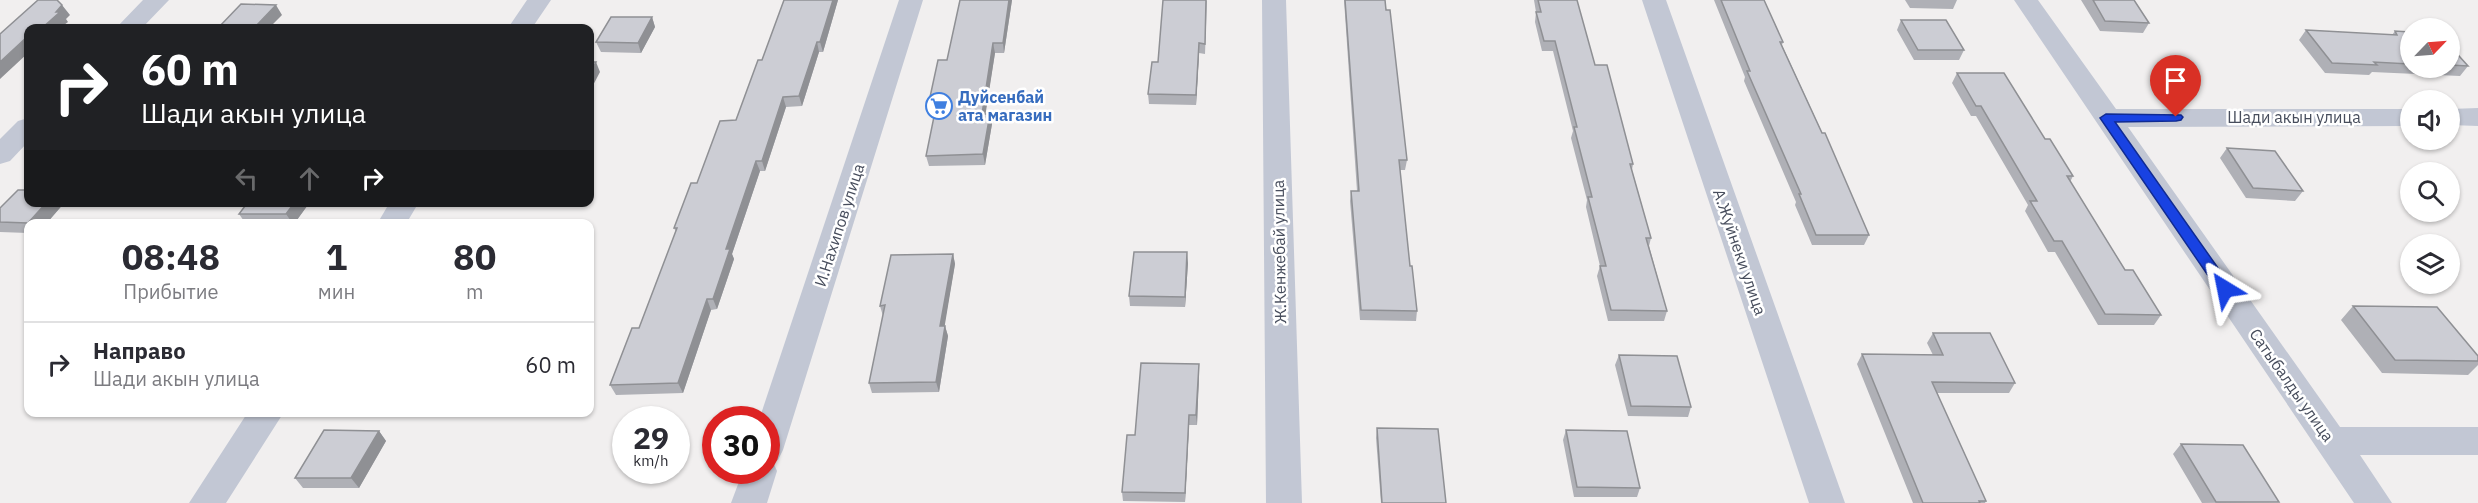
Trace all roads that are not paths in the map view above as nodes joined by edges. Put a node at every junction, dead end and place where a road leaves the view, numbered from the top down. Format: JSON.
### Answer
{"nodes":[{"id":1,"x":157,"y":0,"type":"edge"},
{"id":2,"x":539,"y":0,"type":"edge"},
{"id":3,"x":911,"y":0,"type":"edge"},
{"id":4,"x":1274,"y":0,"type":"edge"},
{"id":5,"x":1654,"y":0,"type":"edge"},
{"id":6,"x":2026,"y":0,"type":"edge"},
{"id":7,"x":132,"y":24,"type":"edge"},
{"id":8,"x":523,"y":24,"type":"edge"},
{"id":9,"x":2400,"y":117,"type":"edge"},
{"id":10,"x":2460,"y":117,"type":"edge"},
{"id":11,"x":2478,"y":117,"type":"edge"},
{"id":12,"x":2106,"y":118,"type":"junction"},
{"id":13,"x":24,"y":131,"type":"edge"},
{"id":14,"x":0,"y":155,"type":"edge"},
{"id":15,"x":780,"y":407,"type":"edge"},
{"id":16,"x":264,"y":417,"type":"edge"},
{"id":17,"x":2330,"y":441,"type":"junction"},
{"id":18,"x":2478,"y":441,"type":"edge"},
{"id":19,"x":756,"y":484,"type":"edge"},
{"id":20,"x":207,"y":503,"type":"edge"},
{"id":21,"x":749,"y":503,"type":"edge"},
{"id":22,"x":1284,"y":503,"type":"edge"},
{"id":23,"x":1827,"y":503,"type":"edge"},
{"id":24,"x":2374,"y":503,"type":"edge"}],
"edges":[{"from":1,"to":7,"type":"street"},
{"from":2,"to":8,"type":"street"},
{"from":3,"to":15,"type":"street","name":"И.Нахипов улица"},
{"from":4,"to":22,"type":"street","name":"Ж.Кенжебай улица"},
{"from":5,"to":23,"type":"street","name":"А.Жуйнеки улица"},
{"from":6,"to":12,"type":"street","name":"Сатыбалды улица"},
{"from":9,"to":12,"type":"street","name":"Шади акын улица"},
{"from":10,"to":11,"type":"street"},
{"from":12,"to":17,"type":"street","name":"Сатыбалды улица"},
{"from":13,"to":14,"type":"street"},
{"from":16,"to":20,"type":"street"},
{"from":17,"to":18,"type":"street"},
{"from":17,"to":24,"type":"street","name":"Сатыбалды улица"},
{"from":19,"to":21,"type":"street"}]}
